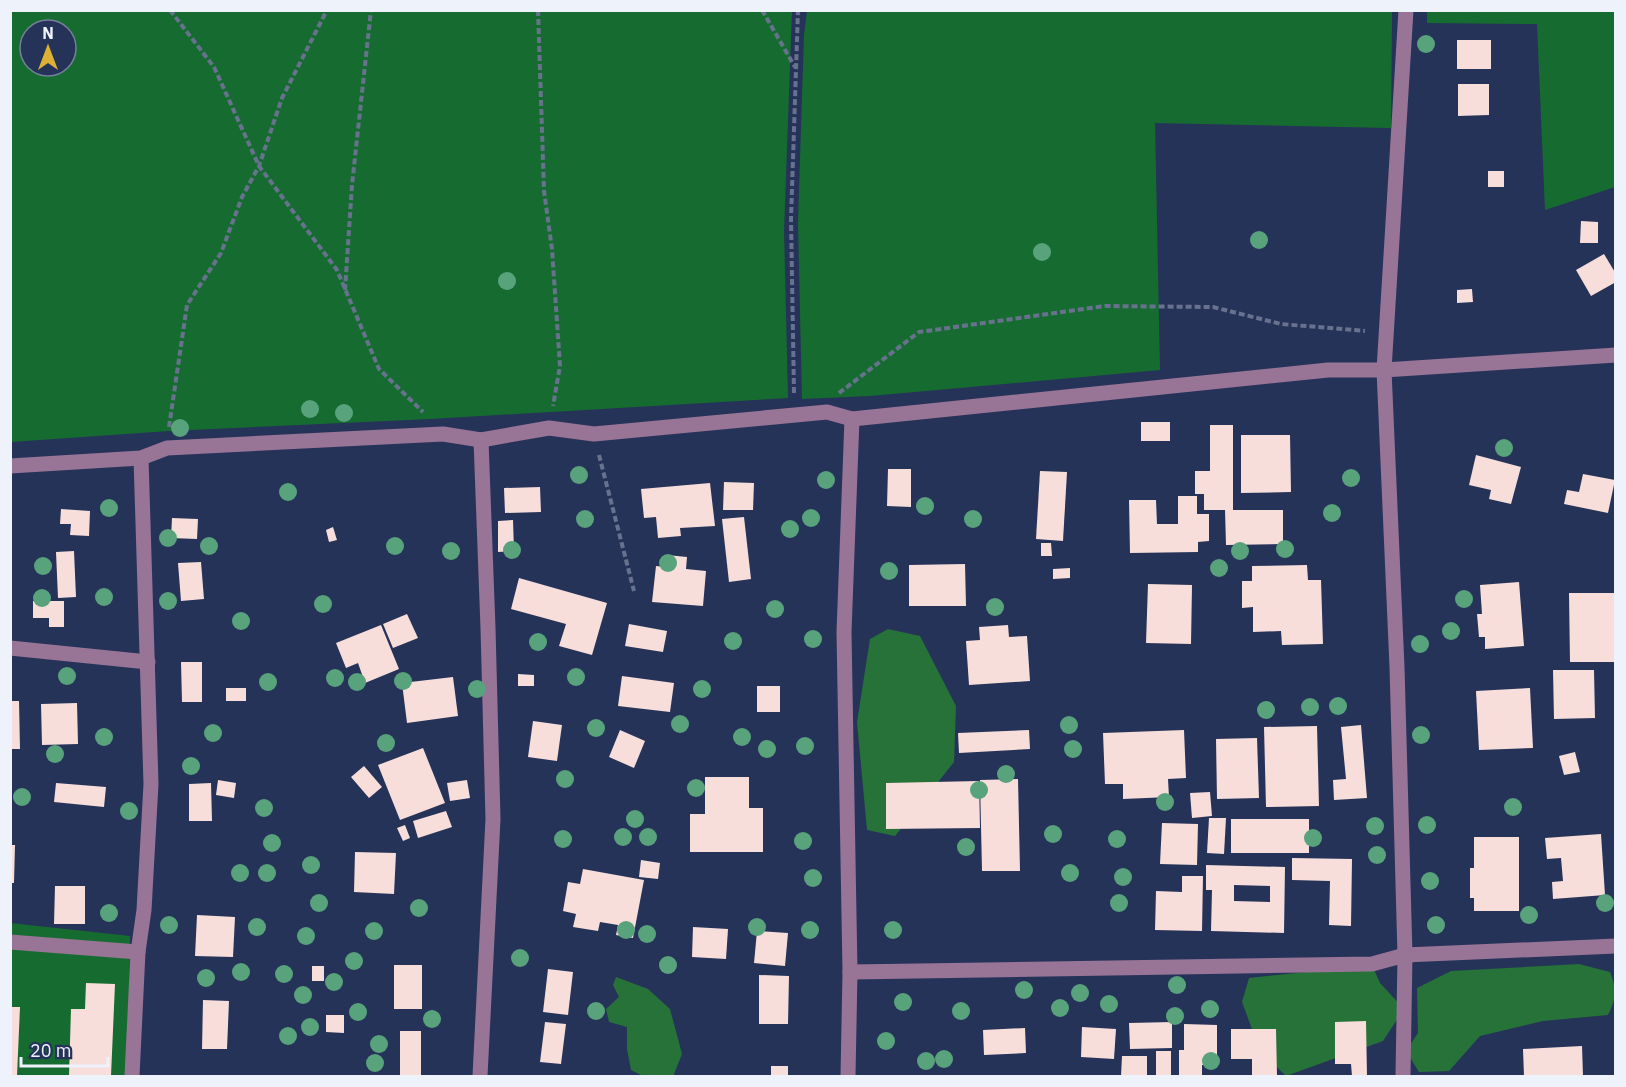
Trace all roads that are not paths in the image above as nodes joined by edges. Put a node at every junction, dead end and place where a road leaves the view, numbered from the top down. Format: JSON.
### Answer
{"nodes":[{"id":1,"x":1406,"y":10,"type":"edge"},
{"id":2,"x":1616,"y":355,"type":"edge"},
{"id":3,"x":1384,"y":370,"type":"junction"},
{"id":4,"x":852,"y":419,"type":"junction"},
{"id":5,"x":481,"y":440,"type":"junction"},
{"id":6,"x":141,"y":458,"type":"junction"},
{"id":7,"x":10,"y":466,"type":"edge"},
{"id":8,"x":10,"y":648,"type":"edge"},
{"id":9,"x":148,"y":662,"type":"junction"},
{"id":10,"x":10,"y":942,"type":"edge"},
{"id":11,"x":1616,"y":946,"type":"edge"},
{"id":12,"x":138,"y":952,"type":"junction"},
{"id":13,"x":1405,"y":955,"type":"junction"},
{"id":14,"x":850,"y":972,"type":"junction"},
{"id":15,"x":132,"y":1077,"type":"edge"},
{"id":16,"x":480,"y":1077,"type":"edge"},
{"id":17,"x":848,"y":1077,"type":"edge"},
{"id":18,"x":1403,"y":1077,"type":"edge"}],
"edges":[{"from":1,"to":3,"type":"street"},
{"from":2,"to":3,"type":"street"},
{"from":3,"to":4,"type":"street"},
{"from":3,"to":13,"type":"street"},
{"from":4,"to":5,"type":"street"},
{"from":4,"to":14,"type":"street"},
{"from":5,"to":6,"type":"street"},
{"from":5,"to":16,"type":"street"},
{"from":6,"to":7,"type":"street"},
{"from":6,"to":9,"type":"street"},
{"from":8,"to":9,"type":"street"},
{"from":9,"to":12,"type":"street"},
{"from":10,"to":12,"type":"street"},
{"from":11,"to":13,"type":"street"},
{"from":12,"to":15,"type":"street"},
{"from":13,"to":14,"type":"street"},
{"from":13,"to":18,"type":"street"},
{"from":14,"to":17,"type":"street"}]}
